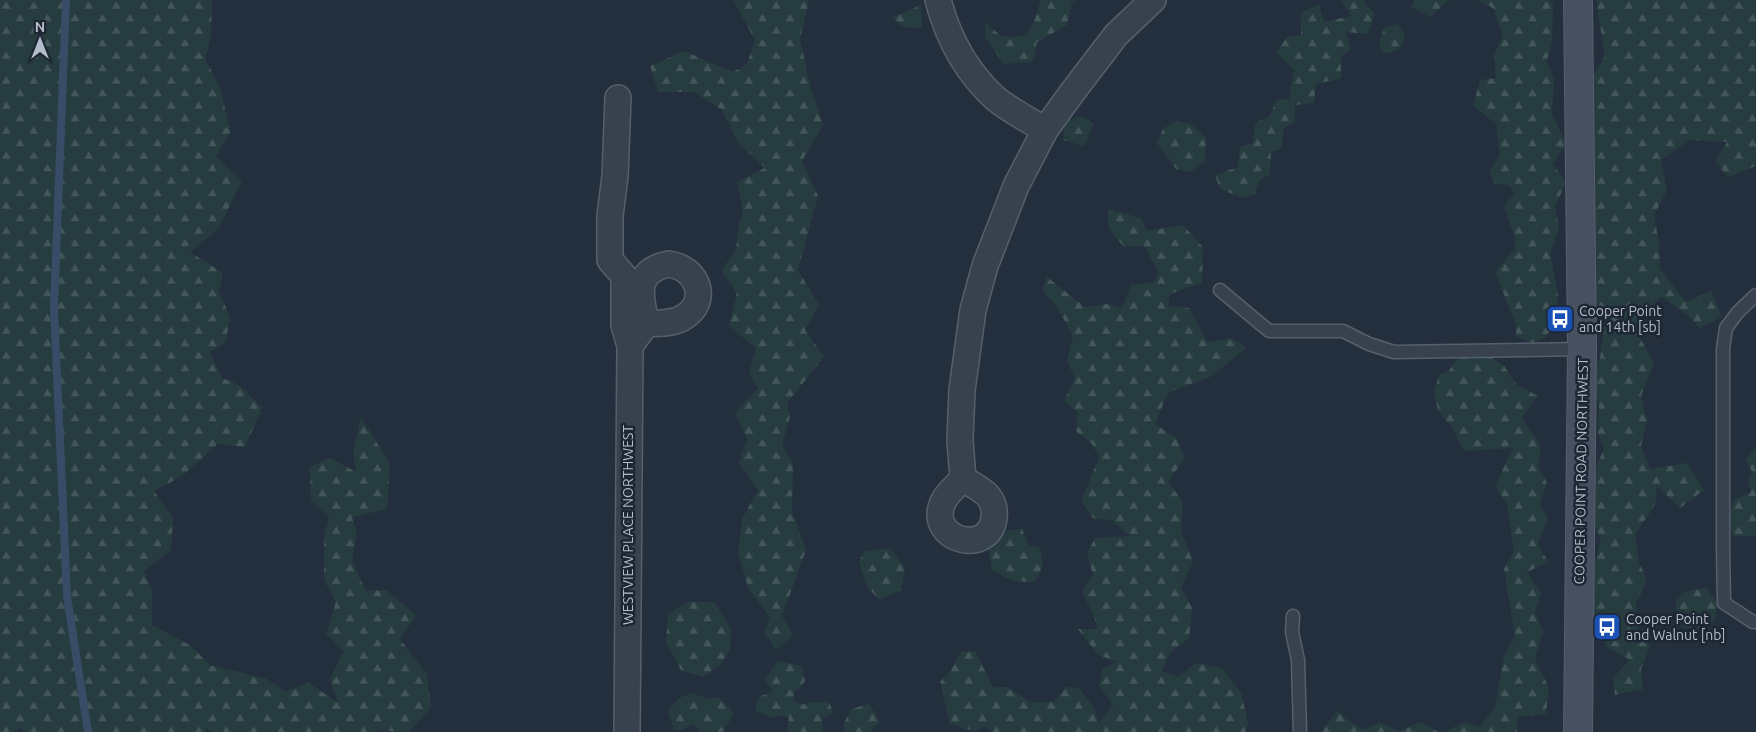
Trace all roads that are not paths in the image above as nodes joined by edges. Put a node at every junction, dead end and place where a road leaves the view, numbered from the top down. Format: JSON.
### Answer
{"nodes":[{"id":1,"x":938,"y":0,"type":"edge"},
{"id":2,"x":1153,"y":0,"type":"edge"},
{"id":3,"x":1578,"y":0,"type":"edge"},
{"id":4,"x":618,"y":98,"type":"dead end"},
{"id":5,"x":1045,"y":130,"type":"junction"},
{"id":6,"x":1220,"y":290,"type":"dead end"},
{"id":7,"x":1756,"y":295,"type":"edge"},
{"id":8,"x":646,"y":324,"type":"dead end"},
{"id":9,"x":630,"y":346,"type":"junction"},
{"id":10,"x":1582,"y":349,"type":"junction"},
{"id":11,"x":963,"y":479,"type":"dead end"},
{"id":12,"x":1293,"y":616,"type":"dead end"},
{"id":13,"x":1756,"y":622,"type":"edge"},
{"id":14,"x":626,"y":732,"type":"edge"},
{"id":15,"x":1300,"y":732,"type":"edge"},
{"id":16,"x":1578,"y":732,"type":"edge"}],
"edges":[{"from":1,"to":5,"type":"street"},
{"from":2,"to":5,"type":"street"},
{"from":3,"to":10,"type":"main road","name":"COOPER POINT ROAD NORTHWEST"},
{"from":4,"to":9,"type":"street","name":"WESTVIEW PLACE NORTHWEST"},
{"from":5,"to":11,"type":"street"},
{"from":6,"to":10,"type":"lane"},
{"from":7,"to":13,"type":"lane"},
{"from":8,"to":9,"type":"street"},
{"from":9,"to":14,"type":"street","name":"WESTVIEW PLACE NORTHWEST"},
{"from":10,"to":16,"type":"main road","name":"COOPER POINT ROAD NORTHWEST"},
{"from":12,"to":15,"type":"lane"}]}
